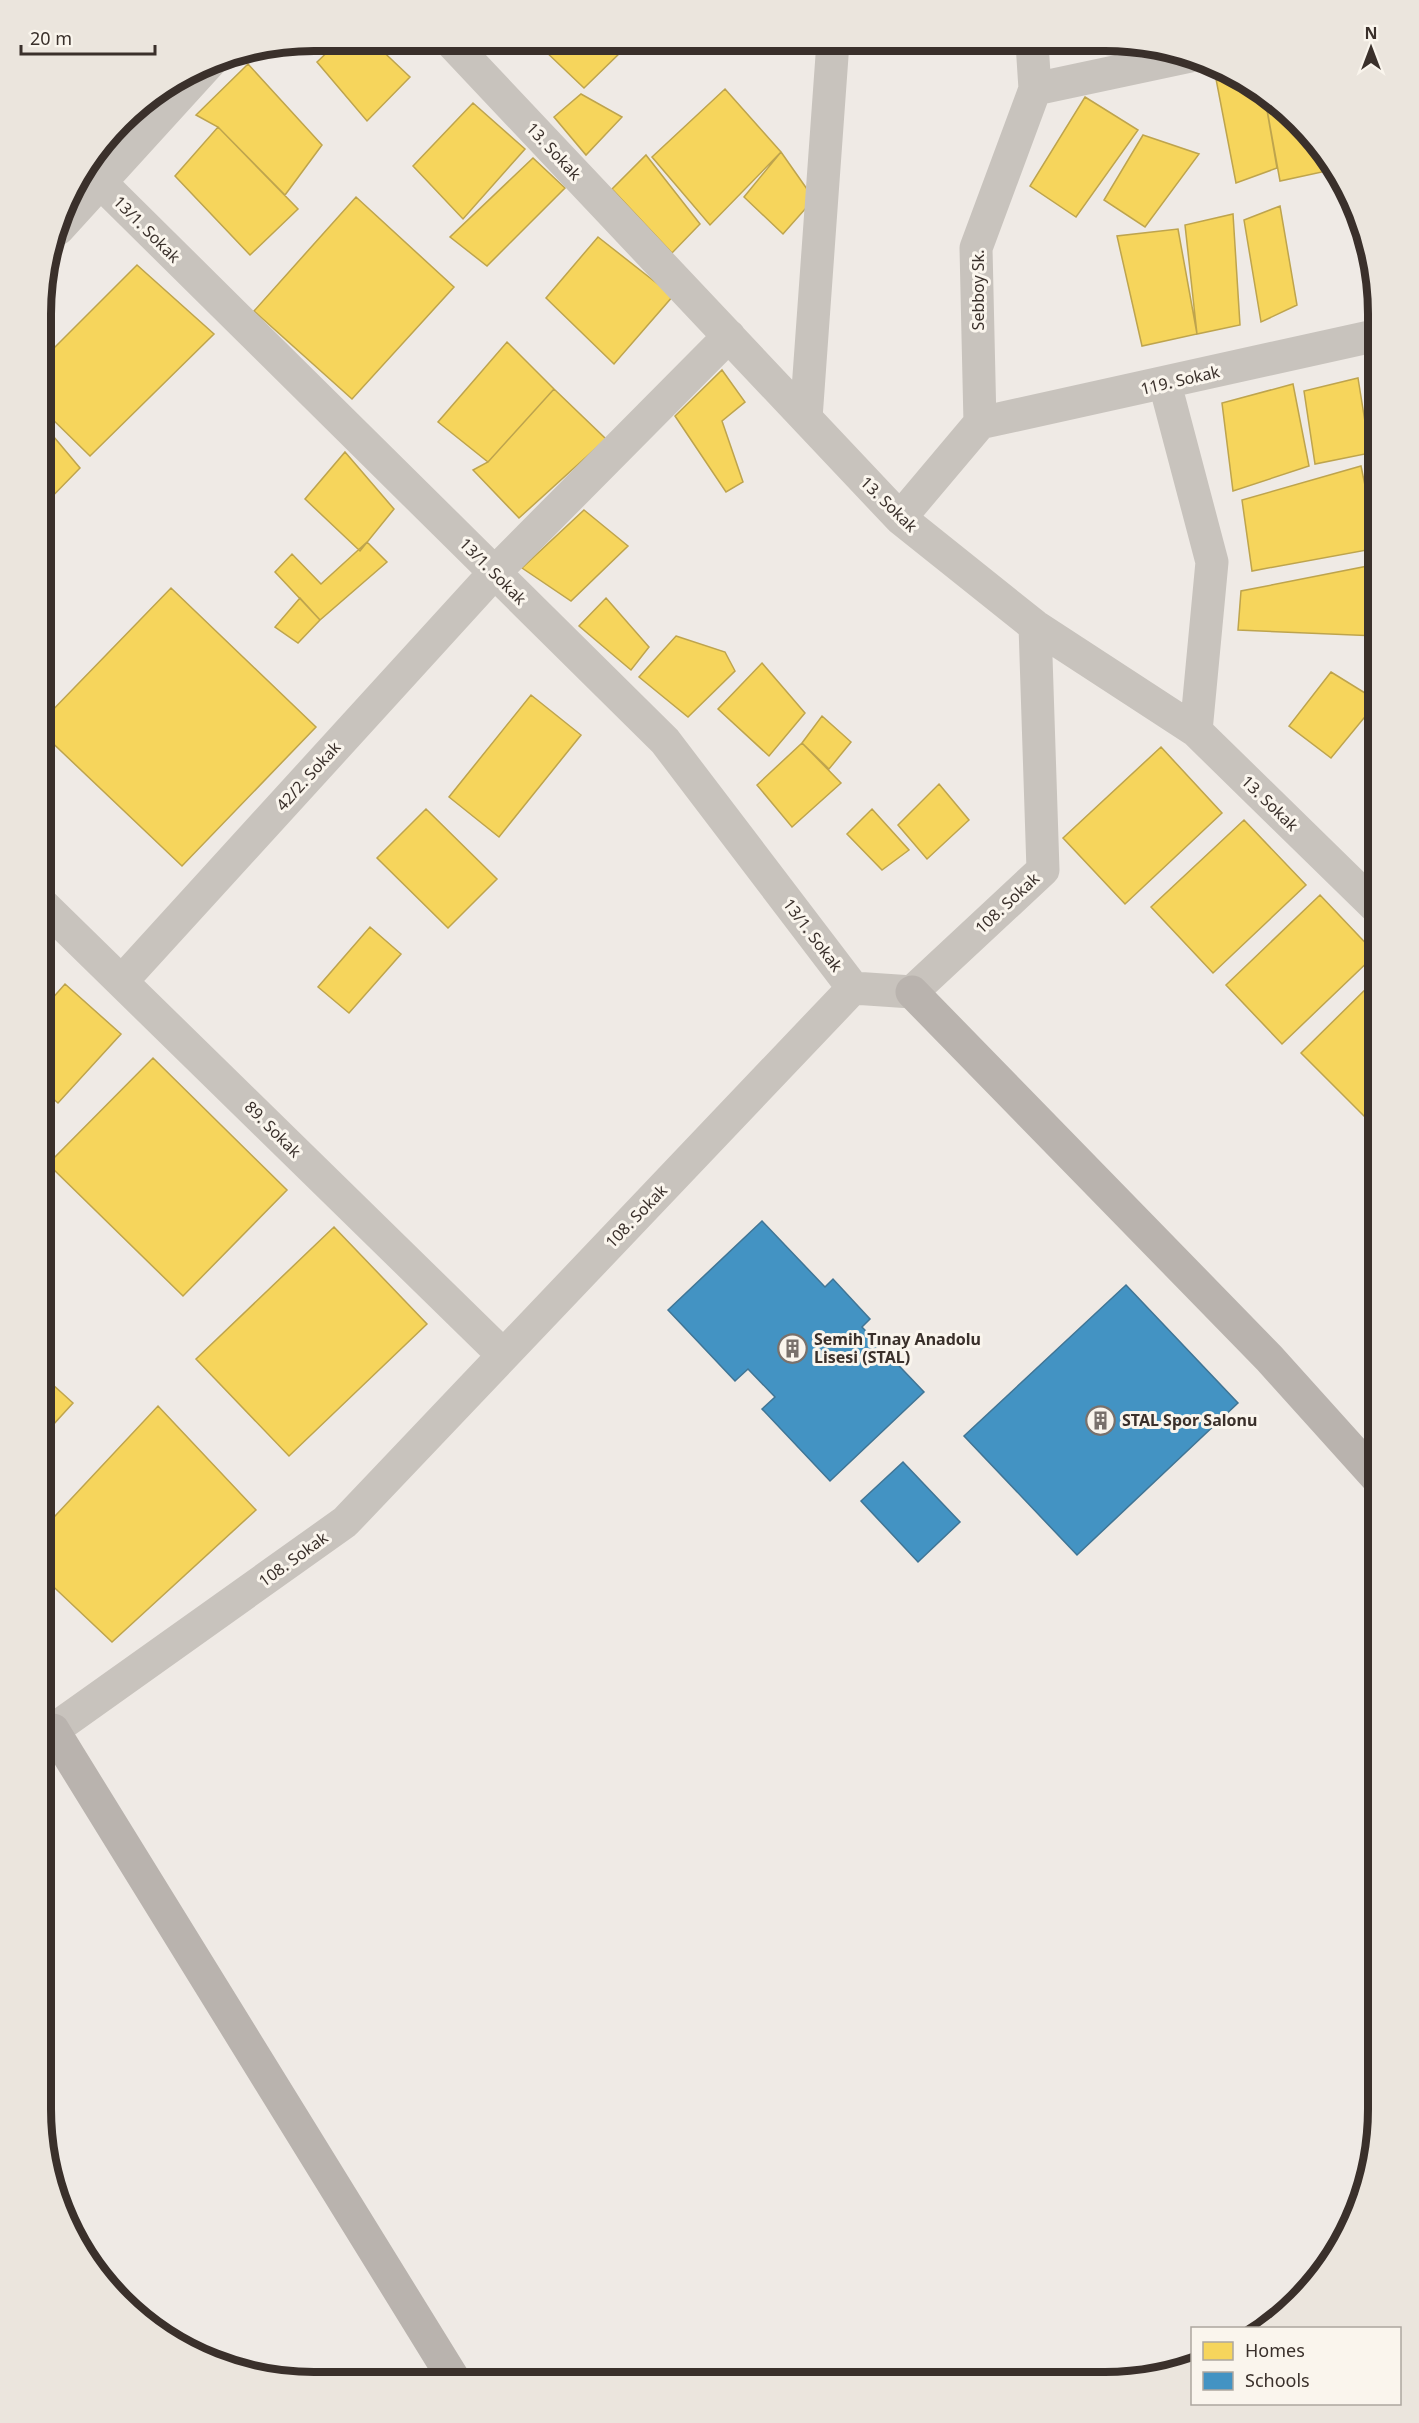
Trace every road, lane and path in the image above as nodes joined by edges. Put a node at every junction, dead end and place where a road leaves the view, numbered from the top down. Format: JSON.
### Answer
{"nodes":[{"id":1,"x":459,"y":51,"type":"edge"},
{"id":2,"x":832,"y":51,"type":"edge"},
{"id":3,"x":1033,"y":51,"type":"edge"},
{"id":4,"x":1172,"y":60,"type":"edge"},
{"id":5,"x":193,"y":81,"type":"edge"},
{"id":6,"x":1035,"y":89,"type":"junction"},
{"id":7,"x":100,"y":182,"type":"junction"},
{"id":8,"x":71,"y":215,"type":"edge"},
{"id":9,"x":729,"y":336,"type":"junction"},
{"id":10,"x":1368,"y":337,"type":"edge"},
{"id":11,"x":1165,"y":384,"type":"junction"},
{"id":12,"x":806,"y":418,"type":"junction"},
{"id":13,"x":980,"y":423,"type":"junction"},
{"id":14,"x":900,"y":518,"type":"junction"},
{"id":15,"x":495,"y":572,"type":"junction"},
{"id":16,"x":1035,"y":626,"type":"junction"},
{"id":17,"x":1196,"y":731,"type":"junction"},
{"id":18,"x":1368,"y":899,"type":"edge"},
{"id":19,"x":51,"y":913,"type":"edge"},
{"id":20,"x":122,"y":981,"type":"junction"},
{"id":21,"x":853,"y":988,"type":"junction"},
{"id":22,"x":912,"y":992,"type":"junction"},
{"id":23,"x":503,"y":1355,"type":"junction"},
{"id":24,"x":1368,"y":1467,"type":"edge"},
{"id":25,"x":51,"y":1723,"type":"edge"},
{"id":26,"x":51,"y":1737,"type":"edge"},
{"id":27,"x":448,"y":2372,"type":"edge"}],
"edges":[{"from":1,"to":9,"type":"street","name":"13. Sokak"},
{"from":2,"to":12,"type":"street"},
{"from":3,"to":6,"type":"street","name":"Sebboy Sk."},
{"from":4,"to":6,"type":"street"},
{"from":5,"to":7,"type":"street"},
{"from":6,"to":13,"type":"street","name":"Sebboy Sk."},
{"from":7,"to":8,"type":"street"},
{"from":7,"to":15,"type":"street","name":"13/1. Sokak"},
{"from":9,"to":12,"type":"street","name":"13. Sokak"},
{"from":9,"to":15,"type":"street","name":"42/2. Sokak"},
{"from":10,"to":11,"type":"street","name":"119. Sokak"},
{"from":11,"to":13,"type":"street","name":"119. Sokak"},
{"from":11,"to":17,"type":"street"},
{"from":12,"to":14,"type":"street","name":"13. Sokak"},
{"from":13,"to":14,"type":"street"},
{"from":14,"to":16,"type":"street","name":"13. Sokak"},
{"from":15,"to":20,"type":"street","name":"42/2. Sokak"},
{"from":15,"to":21,"type":"street","name":"13/1. Sokak"},
{"from":16,"to":17,"type":"street","name":"13. Sokak"},
{"from":16,"to":22,"type":"street","name":"108. Sokak"},
{"from":17,"to":18,"type":"street","name":"13. Sokak"},
{"from":19,"to":20,"type":"street","name":"89. Sokak"},
{"from":20,"to":23,"type":"street","name":"89. Sokak"},
{"from":21,"to":22,"type":"street"},
{"from":21,"to":23,"type":"street","name":"108. Sokak"},
{"from":22,"to":24,"type":"street"},
{"from":23,"to":25,"type":"street","name":"108. Sokak"},
{"from":26,"to":27,"type":"street"}]}
